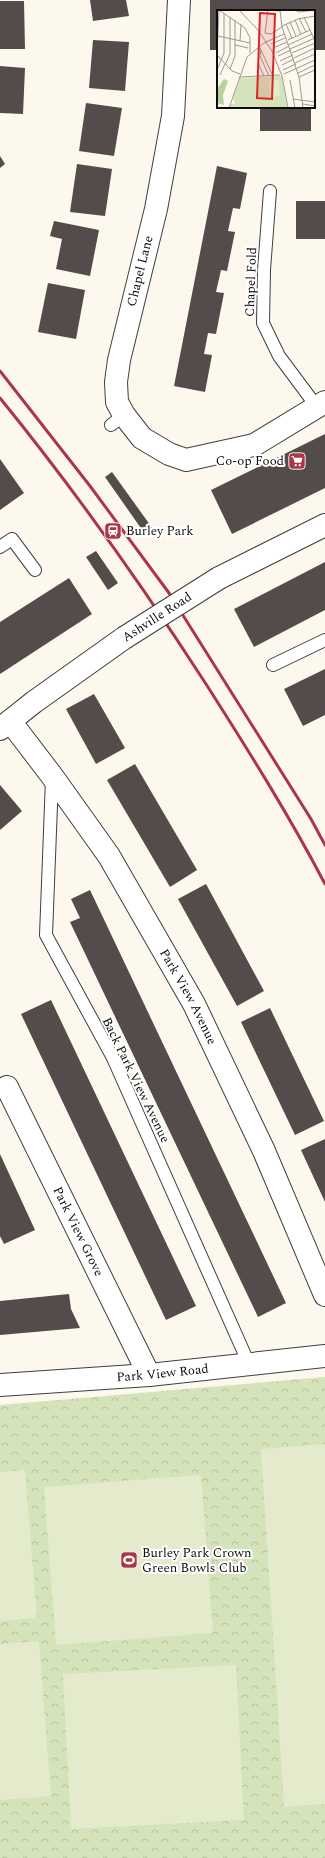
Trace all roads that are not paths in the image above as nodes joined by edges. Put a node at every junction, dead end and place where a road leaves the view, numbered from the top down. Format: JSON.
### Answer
{"nodes":[{"id":1,"x":179,"y":0,"type":"edge"},
{"id":2,"x":270,"y":191,"type":"dead end"},
{"id":3,"x":321,"y":404,"type":"edge"},
{"id":4,"x":325,"y":524,"type":"edge"},
{"id":5,"x":0,"y":547,"type":"edge"},
{"id":6,"x":35,"y":570,"type":"dead end"},
{"id":7,"x":325,"y":640,"type":"edge"},
{"id":8,"x":273,"y":665,"type":"dead end"},
{"id":9,"x":5,"y":725,"type":"edge"},
{"id":10,"x":52,"y":776,"type":"junction"},
{"id":11,"x":7,"y":1087,"type":"dead end"},
{"id":12,"x":325,"y":1295,"type":"edge"},
{"id":13,"x":325,"y":1356,"type":"edge"},
{"id":14,"x":250,"y":1364,"type":"junction"},
{"id":15,"x":149,"y":1375,"type":"junction"},
{"id":16,"x":0,"y":1385,"type":"edge"}],
"edges":[{"from":1,"to":3,"type":"street","name":"Chapel Lane"},
{"from":2,"to":3,"type":"lane","name":"Chapel Fold"},
{"from":4,"to":9,"type":"street","name":"Ashville Road","bridge":true},
{"from":5,"to":6,"type":"lane"},
{"from":7,"to":8,"type":"lane"},
{"from":9,"to":10,"type":"street","name":"Park View Avenue"},
{"from":10,"to":12,"type":"street","name":"Park View Avenue"},
{"from":10,"to":14,"type":"lane","name":"Back Park View Avenue"},
{"from":11,"to":15,"type":"street","name":"Park View Grove"},
{"from":13,"to":14,"type":"street","name":"Park View Road"},
{"from":14,"to":15,"type":"street","name":"Park View Road"},
{"from":15,"to":16,"type":"street","name":"Park View Road"}]}
